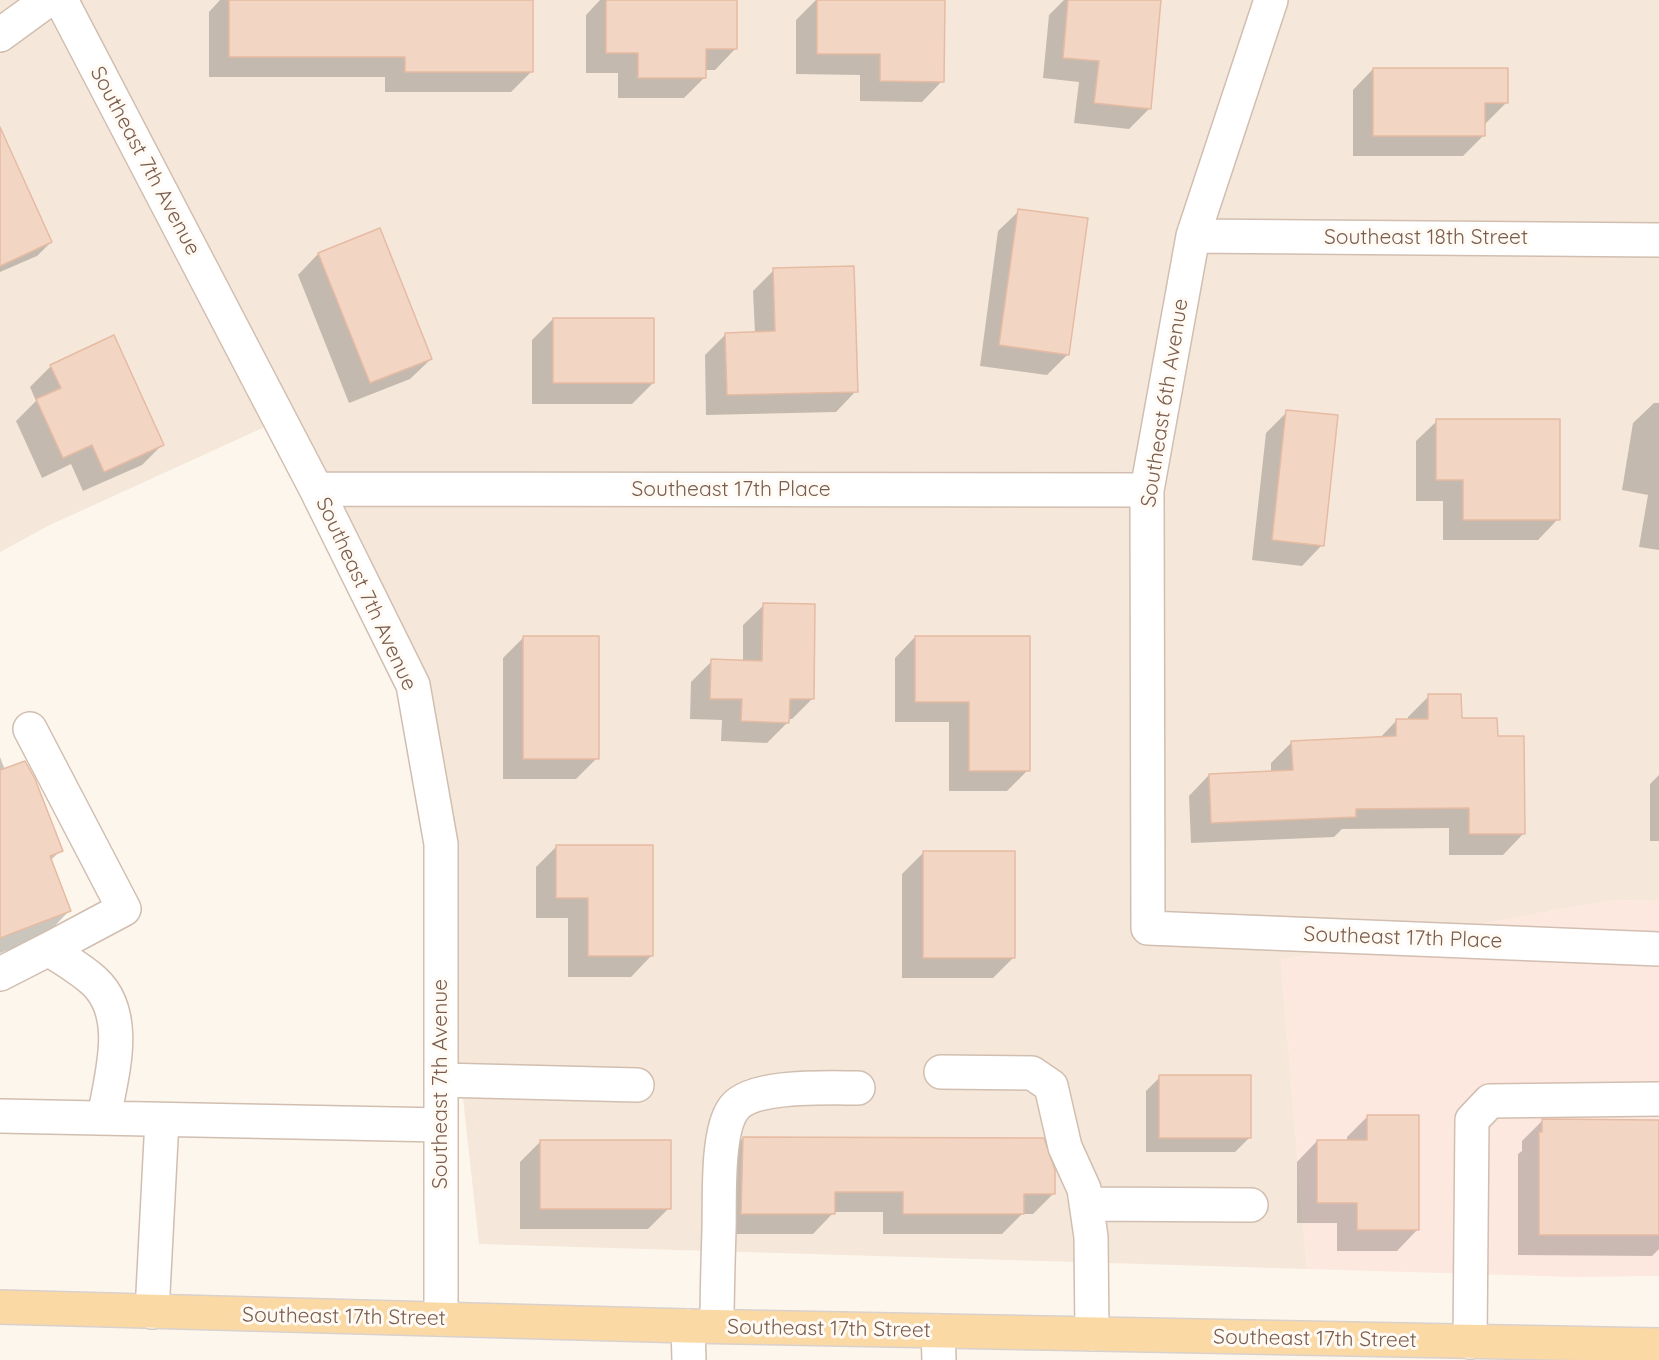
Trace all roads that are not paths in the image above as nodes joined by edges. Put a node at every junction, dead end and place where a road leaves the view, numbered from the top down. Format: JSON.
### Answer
{"nodes":[{"id":1,"x":48,"y":0,"type":"edge"},
{"id":2,"x":61,"y":0,"type":"edge"},
{"id":3,"x":1271,"y":0,"type":"edge"},
{"id":4,"x":0,"y":35,"type":"edge"},
{"id":5,"x":1193,"y":237,"type":"junction"},
{"id":6,"x":1659,"y":240,"type":"edge"},
{"id":7,"x":316,"y":489,"type":"junction"},
{"id":8,"x":1147,"y":490,"type":"junction"},
{"id":9,"x":30,"y":729,"type":"dead end"},
{"id":10,"x":1148,"y":928,"type":"joint"},
{"id":11,"x":49,"y":949,"type":"junction"},
{"id":12,"x":1659,"y":949,"type":"edge"},
{"id":13,"x":0,"y":974,"type":"edge"},
{"id":14,"x":941,"y":1072,"type":"dead end"},
{"id":15,"x":441,"y":1080,"type":"junction"},
{"id":16,"x":637,"y":1085,"type":"dead end"},
{"id":17,"x":858,"y":1088,"type":"dead end"},
{"id":18,"x":1659,"y":1099,"type":"edge"},
{"id":19,"x":0,"y":1116,"type":"edge"},
{"id":20,"x":104,"y":1119,"type":"junction"},
{"id":21,"x":162,"y":1120,"type":"junction"},
{"id":22,"x":441,"y":1125,"type":"junction"},
{"id":23,"x":1086,"y":1204,"type":"junction"},
{"id":24,"x":1251,"y":1205,"type":"dead end"},
{"id":25,"x":0,"y":1307,"type":"edge"},
{"id":26,"x":152,"y":1312,"type":"junction"},
{"id":27,"x":441,"y":1319,"type":"junction"},
{"id":28,"x":702,"y":1326,"type":"junction"},
{"id":29,"x":1092,"y":1334,"type":"junction"},
{"id":30,"x":1470,"y":1342,"type":"junction"},
{"id":31,"x":1659,"y":1345,"type":"edge"},
{"id":32,"x":939,"y":1346,"type":"edge"},
{"id":33,"x":689,"y":1360,"type":"edge"}],
"edges":[{"from":1,"to":4,"type":"street"},
{"from":2,"to":7,"type":"street","name":"Southeast 7th Avenue"},
{"from":3,"to":5,"type":"street","name":"Southeast 6th Avenue"},
{"from":5,"to":6,"type":"street","name":"Southeast 18th Street"},
{"from":5,"to":8,"type":"street","name":"Southeast 6th Avenue"},
{"from":7,"to":8,"type":"street","name":"Southeast 17th Place"},
{"from":7,"to":15,"type":"street","name":"Southeast 7th Avenue"},
{"from":8,"to":10,"type":"street","name":"Southeast 6th Avenue"},
{"from":9,"to":11,"type":"street"},
{"from":10,"to":12,"type":"street","name":"Southeast 17th Place"},
{"from":11,"to":13,"type":"street"},
{"from":11,"to":20,"type":"street"},
{"from":14,"to":23,"type":"street"},
{"from":15,"to":16,"type":"street"},
{"from":15,"to":22,"type":"street","name":"Southeast 7th Avenue"},
{"from":17,"to":28,"type":"street"},
{"from":18,"to":30,"type":"street"},
{"from":19,"to":20,"type":"street"},
{"from":20,"to":21,"type":"street"},
{"from":21,"to":22,"type":"street"},
{"from":21,"to":26,"type":"street"},
{"from":22,"to":27,"type":"street","name":"Southeast 7th Avenue"},
{"from":23,"to":24,"type":"street"},
{"from":23,"to":29,"type":"street"},
{"from":25,"to":26,"type":"main road","name":"Southeast 17th Street"},
{"from":26,"to":27,"type":"main road","name":"Southeast 17th Street"},
{"from":27,"to":28,"type":"main road","name":"Southeast 17th Street"},
{"from":28,"to":32,"type":"main road","name":"Southeast 17th Street"},
{"from":28,"to":33,"type":"street"},
{"from":29,"to":30,"type":"main road","name":"Southeast 17th Street"},
{"from":29,"to":32,"type":"main road","name":"Southeast 17th Street"},
{"from":30,"to":31,"type":"main road","name":"Southeast 17th Street"}]}
